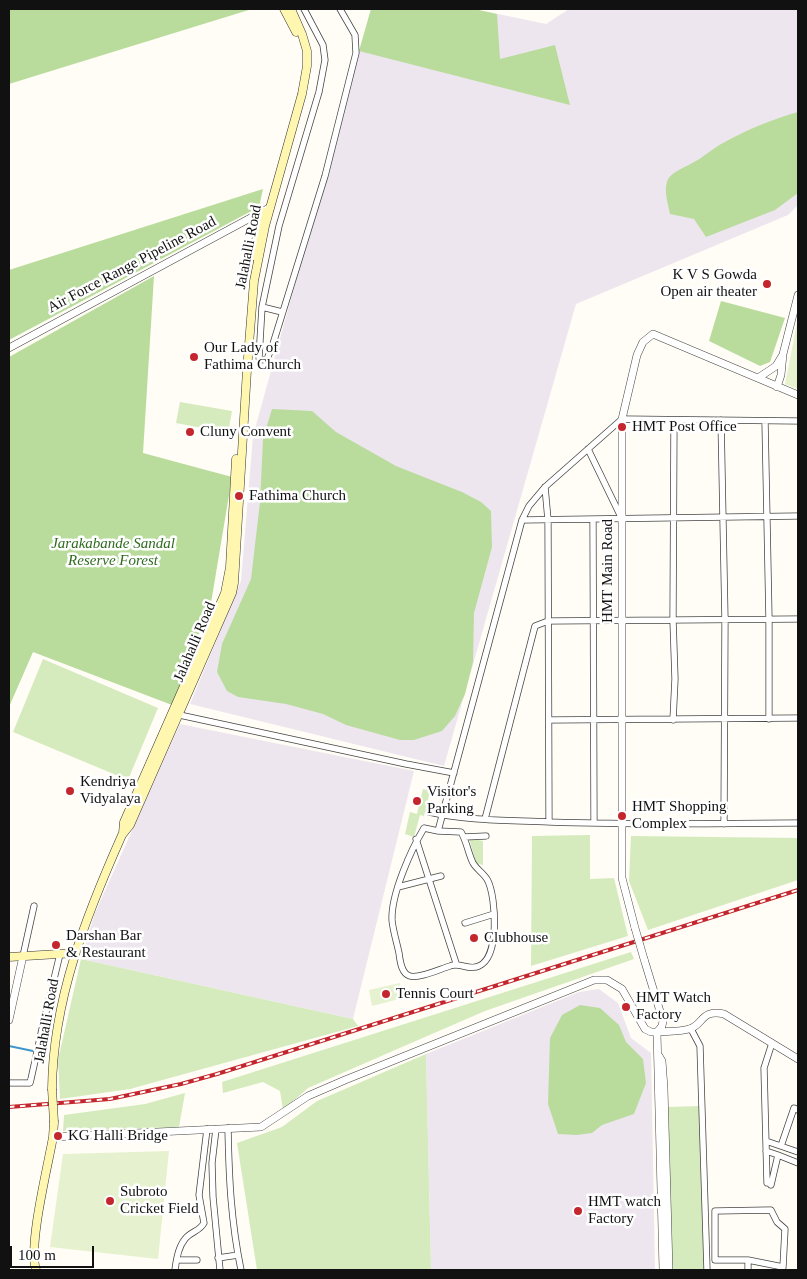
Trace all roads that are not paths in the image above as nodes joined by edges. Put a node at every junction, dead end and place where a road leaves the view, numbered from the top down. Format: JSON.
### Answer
{"nodes":[{"id":1,"x":284,"y":9,"type":"edge"},
{"id":2,"x":291,"y":9,"type":"edge"},
{"id":3,"x":304,"y":9,"type":"edge"},
{"id":4,"x":340,"y":9,"type":"edge"},
{"id":5,"x":268,"y":209,"type":"junction"},
{"id":6,"x":798,"y":295,"type":"edge"},
{"id":7,"x":262,"y":307,"type":"junction"},
{"id":8,"x":282,"y":312,"type":"junction"},
{"id":9,"x":9,"y":348,"type":"edge"},
{"id":10,"x":783,"y":354,"type":"junction"},
{"id":11,"x":758,"y":378,"type":"junction"},
{"id":12,"x":777,"y":387,"type":"junction"},
{"id":13,"x":798,"y":395,"type":"edge"},
{"id":14,"x":622,"y":419,"type":"junction"},
{"id":15,"x":674,"y":420,"type":"junction"},
{"id":16,"x":721,"y":420,"type":"junction"},
{"id":17,"x":765,"y":421,"type":"junction"},
{"id":18,"x":798,"y":421,"type":"edge"},
{"id":19,"x":588,"y":449,"type":"junction"},
{"id":20,"x":544,"y":487,"type":"junction"},
{"id":21,"x":724,"y":516,"type":"junction"},
{"id":22,"x":768,"y":516,"type":"junction"},
{"id":23,"x":798,"y":516,"type":"edge"},
{"id":24,"x":675,"y":517,"type":"junction"},
{"id":25,"x":593,"y":518,"type":"junction"},
{"id":26,"x":622,"y":518,"type":"junction"},
{"id":27,"x":522,"y":520,"type":"junction"},
{"id":28,"x":548,"y":520,"type":"junction"},
{"id":29,"x":769,"y":619,"type":"junction"},
{"id":30,"x":798,"y":619,"type":"edge"},
{"id":31,"x":673,"y":620,"type":"junction"},
{"id":32,"x":725,"y":620,"type":"junction"},
{"id":33,"x":548,"y":621,"type":"junction"},
{"id":34,"x":593,"y":621,"type":"junction"},
{"id":35,"x":622,"y":621,"type":"junction"},
{"id":36,"x":176,"y":714,"type":"junction"},
{"id":37,"x":798,"y":718,"type":"edge"},
{"id":38,"x":725,"y":719,"type":"junction"},
{"id":39,"x":769,"y":719,"type":"junction"},
{"id":40,"x":548,"y":720,"type":"junction"},
{"id":41,"x":594,"y":720,"type":"junction"},
{"id":42,"x":623,"y":720,"type":"junction"},
{"id":43,"x":673,"y":720,"type":"junction"},
{"id":44,"x":454,"y":773,"type":"junction"},
{"id":45,"x":429,"y":812,"type":"dead end"},
{"id":46,"x":442,"y":815,"type":"junction"},
{"id":47,"x":485,"y":819,"type":"junction"},
{"id":48,"x":549,"y":822,"type":"junction"},
{"id":49,"x":594,"y":823,"type":"junction"},
{"id":50,"x":798,"y":823,"type":"edge"},
{"id":51,"x":622,"y":824,"type":"junction"},
{"id":52,"x":724,"y":824,"type":"junction"},
{"id":53,"x":438,"y":831,"type":"junction"},
{"id":54,"x":486,"y":836,"type":"dead end"},
{"id":55,"x":464,"y":837,"type":"junction"},
{"id":56,"x":416,"y":839,"type":"junction"},
{"id":57,"x":441,"y":876,"type":"dead end"},
{"id":58,"x":429,"y":879,"type":"junction"},
{"id":59,"x":398,"y":887,"type":"junction"},
{"id":60,"x":34,"y":906,"type":"dead end"},
{"id":61,"x":494,"y":914,"type":"junction"},
{"id":62,"x":465,"y":923,"type":"dead end"},
{"id":63,"x":75,"y":953,"type":"junction"},
{"id":64,"x":60,"y":954,"type":"junction"},
{"id":65,"x":23,"y":956,"type":"junction"},
{"id":66,"x":9,"y":957,"type":"edge"},
{"id":67,"x":456,"y":964,"type":"junction"},
{"id":68,"x":9,"y":1020,"type":"edge"},
{"id":69,"x":691,"y":1029,"type":"junction"},
{"id":70,"x":657,"y":1032,"type":"junction"},
{"id":71,"x":772,"y":1043,"type":"junction"},
{"id":72,"x":659,"y":1056,"type":"junction"},
{"id":73,"x":798,"y":1059,"type":"edge"},
{"id":74,"x":9,"y":1083,"type":"edge"},
{"id":75,"x":798,"y":1110,"type":"edge"},
{"id":76,"x":228,"y":1128,"type":"junction"},
{"id":77,"x":207,"y":1129,"type":"junction"},
{"id":78,"x":216,"y":1129,"type":"junction"},
{"id":79,"x":53,"y":1137,"type":"junction"},
{"id":80,"x":766,"y":1141,"type":"junction"},
{"id":81,"x":781,"y":1146,"type":"junction"},
{"id":82,"x":766,"y":1151,"type":"junction"},
{"id":83,"x":798,"y":1152,"type":"edge"},
{"id":84,"x":778,"y":1155,"type":"junction"},
{"id":85,"x":798,"y":1163,"type":"edge"},
{"id":86,"x":238,"y":1255,"type":"junction"},
{"id":87,"x":218,"y":1258,"type":"junction"},
{"id":88,"x":177,"y":1260,"type":"junction"},
{"id":89,"x":197,"y":1260,"type":"dead end"},
{"id":90,"x":748,"y":1260,"type":"junction"},
{"id":91,"x":36,"y":1270,"type":"edge"},
{"id":92,"x":174,"y":1270,"type":"edge"},
{"id":93,"x":220,"y":1270,"type":"edge"},
{"id":94,"x":241,"y":1270,"type":"edge"},
{"id":95,"x":663,"y":1270,"type":"edge"},
{"id":96,"x":670,"y":1270,"type":"edge"},
{"id":97,"x":707,"y":1270,"type":"edge"},
{"id":98,"x":748,"y":1270,"type":"edge"}],
"edges":[{"from":1,"to":5,"type":"main road","name":"Jalahalli Road"},
{"from":2,"to":5,"type":"main road","name":"Jalahalli Road"},
{"from":3,"to":7,"type":"street"},
{"from":4,"to":8,"type":"street"},
{"from":5,"to":9,"type":"street","name":"Air Force Range Pipeline Road"},
{"from":5,"to":36,"type":"main road","name":"Jalahalli Road"},
{"from":6,"to":10,"type":"street"},
{"from":7,"to":8,"type":"street"},
{"from":7,"to":8,"type":"street"},
{"from":10,"to":11,"type":"street"},
{"from":10,"to":12,"type":"street"},
{"from":11,"to":12,"type":"street","name":"HMT Main Road"},
{"from":11,"to":14,"type":"street","name":"HMT Main Road"},
{"from":12,"to":13,"type":"street","name":"HMT Main Road"},
{"from":14,"to":15,"type":"street"},
{"from":14,"to":19,"type":"street"},
{"from":14,"to":26,"type":"street","name":"HMT Main Road"},
{"from":15,"to":16,"type":"street"},
{"from":15,"to":24,"type":"street"},
{"from":16,"to":17,"type":"street"},
{"from":16,"to":21,"type":"street"},
{"from":17,"to":18,"type":"street"},
{"from":17,"to":22,"type":"street"},
{"from":19,"to":20,"type":"street"},
{"from":19,"to":26,"type":"street"},
{"from":20,"to":27,"type":"street"},
{"from":20,"to":28,"type":"street"},
{"from":21,"to":22,"type":"street"},
{"from":21,"to":24,"type":"street"},
{"from":21,"to":32,"type":"street"},
{"from":22,"to":23,"type":"street"},
{"from":22,"to":29,"type":"street"},
{"from":24,"to":26,"type":"street"},
{"from":24,"to":31,"type":"street"},
{"from":25,"to":26,"type":"street"},
{"from":25,"to":28,"type":"street"},
{"from":25,"to":34,"type":"street"},
{"from":26,"to":35,"type":"street","name":"HMT Main Road"},
{"from":27,"to":28,"type":"street"},
{"from":27,"to":44,"type":"street"},
{"from":28,"to":33,"type":"street"},
{"from":29,"to":30,"type":"street"},
{"from":29,"to":32,"type":"street"},
{"from":29,"to":39,"type":"street"},
{"from":31,"to":32,"type":"street"},
{"from":31,"to":35,"type":"street"},
{"from":31,"to":43,"type":"street"},
{"from":32,"to":38,"type":"street"},
{"from":33,"to":34,"type":"street"},
{"from":33,"to":40,"type":"street"},
{"from":33,"to":47,"type":"street"},
{"from":34,"to":35,"type":"street"},
{"from":34,"to":41,"type":"street"},
{"from":35,"to":42,"type":"street","name":"HMT Main Road"},
{"from":36,"to":44,"type":"street"},
{"from":36,"to":63,"type":"main road","name":"Jalahalli Road"},
{"from":37,"to":39,"type":"street"},
{"from":38,"to":39,"type":"street"},
{"from":38,"to":43,"type":"street"},
{"from":38,"to":52,"type":"street"},
{"from":40,"to":41,"type":"street"},
{"from":40,"to":48,"type":"street"},
{"from":41,"to":42,"type":"street"},
{"from":41,"to":49,"type":"street"},
{"from":42,"to":43,"type":"street"},
{"from":42,"to":51,"type":"street","name":"HMT Main Road"},
{"from":44,"to":46,"type":"street"},
{"from":45,"to":46,"type":"street"},
{"from":46,"to":47,"type":"street"},
{"from":46,"to":53,"type":"street"},
{"from":47,"to":48,"type":"street"},
{"from":48,"to":49,"type":"street"},
{"from":49,"to":51,"type":"street"},
{"from":50,"to":52,"type":"street"},
{"from":51,"to":52,"type":"street"},
{"from":51,"to":70,"type":"street","name":"HMT Main Road","bridge":true},
{"from":53,"to":55,"type":"street"},
{"from":53,"to":56,"type":"street"},
{"from":54,"to":55,"type":"street"},
{"from":55,"to":61,"type":"street"},
{"from":56,"to":58,"type":"street"},
{"from":56,"to":59,"type":"street"},
{"from":57,"to":58,"type":"street"},
{"from":58,"to":59,"type":"street"},
{"from":58,"to":67,"type":"street"},
{"from":59,"to":67,"type":"street"},
{"from":60,"to":65,"type":"street"},
{"from":61,"to":62,"type":"street"},
{"from":61,"to":67,"type":"street"},
{"from":63,"to":64,"type":"main road"},
{"from":63,"to":79,"type":"main road","name":"Jalahalli Road","bridge":true},
{"from":64,"to":65,"type":"main road"},
{"from":64,"to":74,"type":"street"},
{"from":65,"to":66,"type":"main road"},
{"from":65,"to":68,"type":"street"},
{"from":69,"to":70,"type":"street"},
{"from":69,"to":71,"type":"street"},
{"from":69,"to":97,"type":"street"},
{"from":70,"to":72,"type":"street","name":"HMT Main Road"},
{"from":70,"to":76,"type":"street"},
{"from":71,"to":73,"type":"street"},
{"from":71,"to":80,"type":"street"},
{"from":72,"to":95,"type":"street"},
{"from":72,"to":96,"type":"street"},
{"from":75,"to":81,"type":"street"},
{"from":76,"to":78,"type":"street"},
{"from":76,"to":86,"type":"street"},
{"from":77,"to":78,"type":"street"},
{"from":77,"to":79,"type":"street"},
{"from":77,"to":88,"type":"street"},
{"from":78,"to":87,"type":"street"},
{"from":79,"to":91,"type":"main road","name":"Jalahalli Road"},
{"from":80,"to":81,"type":"street"},
{"from":80,"to":82,"type":"street"},
{"from":81,"to":83,"type":"street"},
{"from":82,"to":84,"type":"street"},
{"from":82,"to":84,"type":"street"},
{"from":84,"to":85,"type":"street"},
{"from":86,"to":87,"type":"street"},
{"from":86,"to":94,"type":"street"},
{"from":87,"to":93,"type":"street"},
{"from":88,"to":89,"type":"street"},
{"from":88,"to":92,"type":"street"},
{"from":90,"to":90,"type":"street"},
{"from":90,"to":98,"type":"street"}]}
